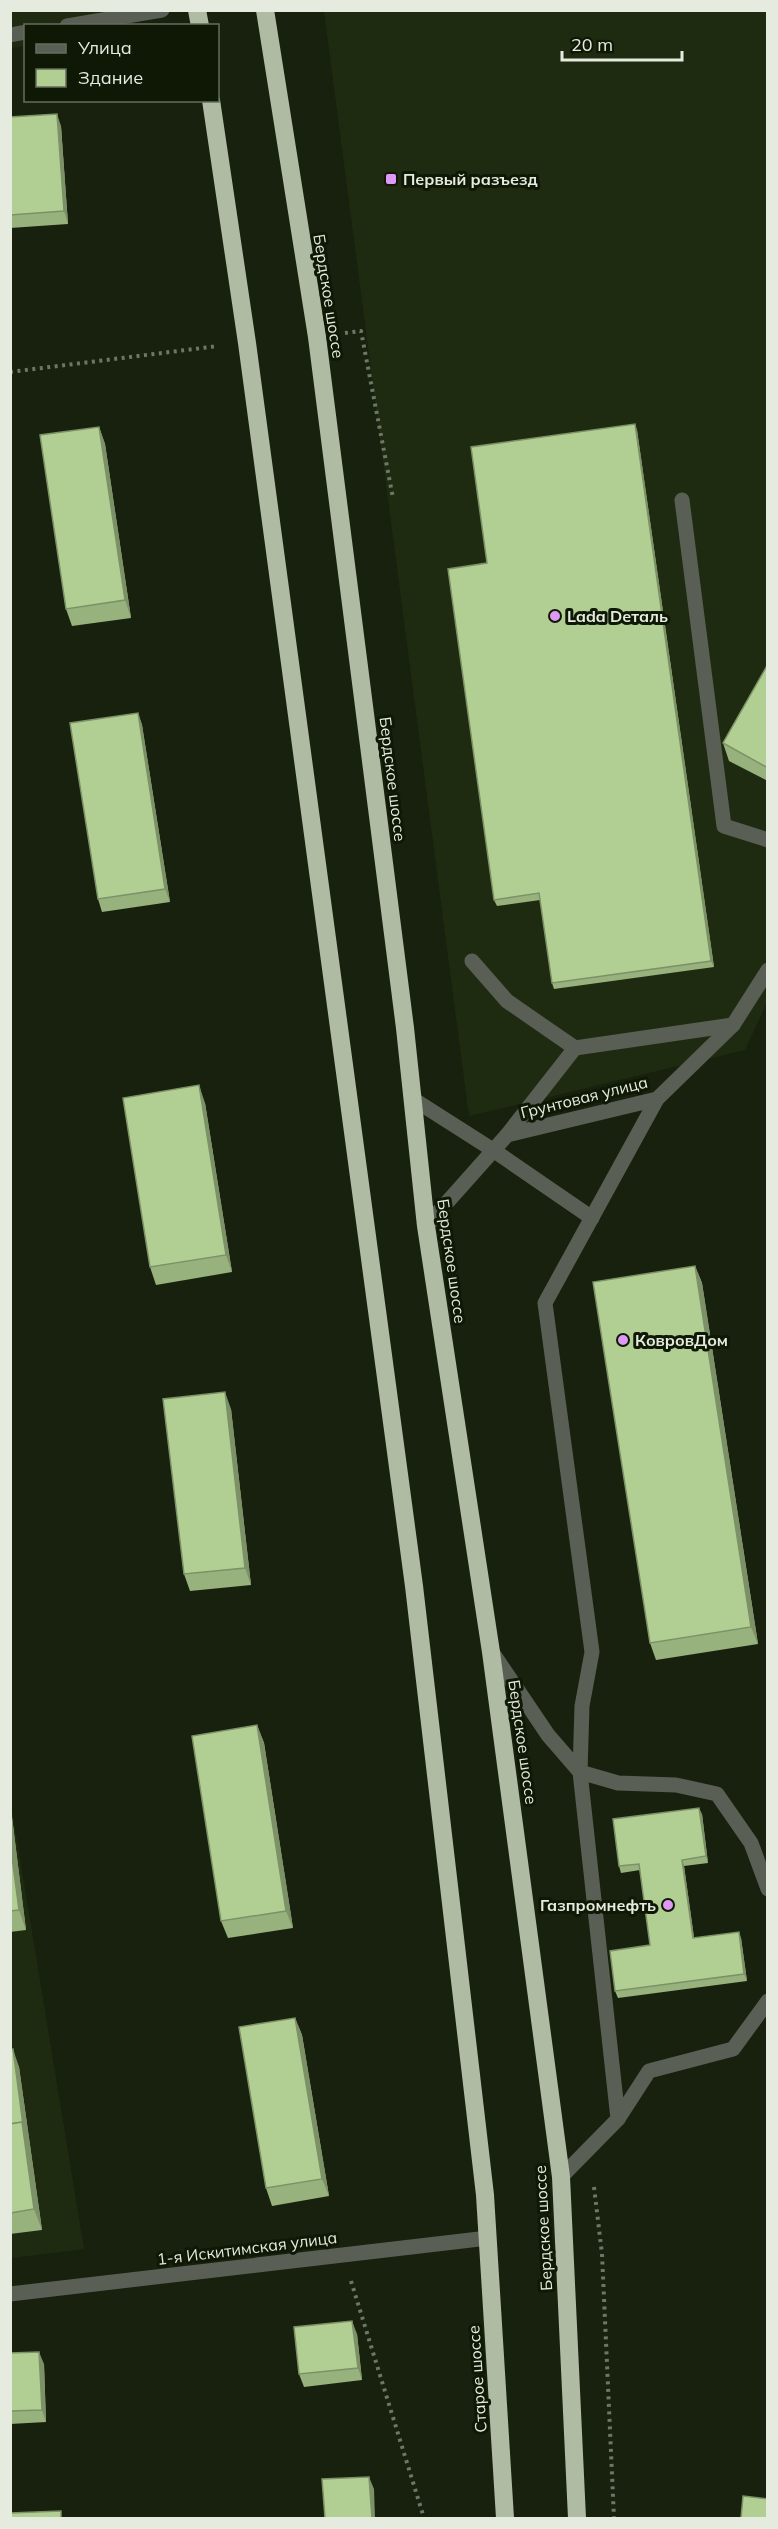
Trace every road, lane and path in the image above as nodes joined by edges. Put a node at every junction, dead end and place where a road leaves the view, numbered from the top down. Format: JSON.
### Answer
{"nodes":[{"id":1,"x":162,"y":10,"type":"edge"},
{"id":2,"x":265,"y":10,"type":"edge"},
{"id":3,"x":80,"y":24,"type":"edge"},
{"id":4,"x":211,"y":102,"type":"edge"},
{"id":5,"x":247,"y":343,"type":"junction"},
{"id":6,"x":10,"y":372,"type":"edge"},
{"id":7,"x":682,"y":500,"type":"dead end"},
{"id":8,"x":768,"y":840,"type":"edge"},
{"id":9,"x":472,"y":961,"type":"dead end"},
{"id":10,"x":768,"y":969,"type":"edge"},
{"id":11,"x":733,"y":1025,"type":"junction"},
{"id":12,"x":575,"y":1048,"type":"junction"},
{"id":13,"x":413,"y":1099,"type":"junction"},
{"id":14,"x":657,"y":1099,"type":"junction"},
{"id":15,"x":507,"y":1135,"type":"junction"},
{"id":16,"x":493,"y":1150,"type":"junction"},
{"id":17,"x":592,"y":1218,"type":"junction"},
{"id":18,"x":426,"y":1226,"type":"junction"},
{"id":19,"x":491,"y":1652,"type":"junction"},
{"id":20,"x":580,"y":1772,"type":"junction"},
{"id":21,"x":768,"y":1889,"type":"edge"},
{"id":22,"x":768,"y":2001,"type":"edge"},
{"id":23,"x":618,"y":2119,"type":"junction"},
{"id":24,"x":590,"y":2147,"type":"junction"},
{"id":25,"x":561,"y":2176,"type":"junction"},
{"id":26,"x":488,"y":2238,"type":"junction"},
{"id":27,"x":342,"y":2255,"type":"junction"},
{"id":28,"x":10,"y":2294,"type":"edge"},
{"id":29,"x":424,"y":2518,"type":"edge"},
{"id":30,"x":505,"y":2518,"type":"edge"},
{"id":31,"x":577,"y":2518,"type":"edge"},
{"id":32,"x":614,"y":2518,"type":"edge"}],
"edges":[{"from":1,"to":3,"type":"street"},
{"from":2,"to":13,"type":"highway","name":"Бердское шоссе"},
{"from":4,"to":5,"type":"highway"},
{"from":5,"to":6,"type":"path"},
{"from":5,"to":26,"type":"highway"},
{"from":7,"to":8,"type":"street"},
{"from":9,"to":12,"type":"street"},
{"from":10,"to":11,"type":"street","name":"Грунтовая улица"},
{"from":11,"to":12,"type":"street"},
{"from":11,"to":14,"type":"street","name":"Грунтовая улица"},
{"from":12,"to":15,"type":"street"},
{"from":13,"to":16,"type":"street"},
{"from":13,"to":18,"type":"highway","name":"Бердское шоссе"},
{"from":14,"to":15,"type":"street","name":"Грунтовая улица"},
{"from":14,"to":17,"type":"street"},
{"from":15,"to":16,"type":"street","name":"Грунтовая улица"},
{"from":16,"to":17,"type":"street"},
{"from":16,"to":18,"type":"street","name":"Грунтовая улица"},
{"from":17,"to":20,"type":"street"},
{"from":18,"to":19,"type":"highway","name":"Бердское шоссе"},
{"from":19,"to":20,"type":"street"},
{"from":19,"to":25,"type":"highway","name":"Бердское шоссе"},
{"from":20,"to":21,"type":"street"},
{"from":20,"to":23,"type":"street"},
{"from":22,"to":23,"type":"street"},
{"from":23,"to":24,"type":"street"},
{"from":24,"to":25,"type":"street"},
{"from":24,"to":32,"type":"path"},
{"from":25,"to":31,"type":"highway","name":"Бердское шоссе"},
{"from":26,"to":27,"type":"street","name":"1-я Искитимская улица"},
{"from":26,"to":30,"type":"highway","name":"Старое шоссе"},
{"from":27,"to":28,"type":"street","name":"1-я Искитимская улица"},
{"from":27,"to":29,"type":"path"}]}
